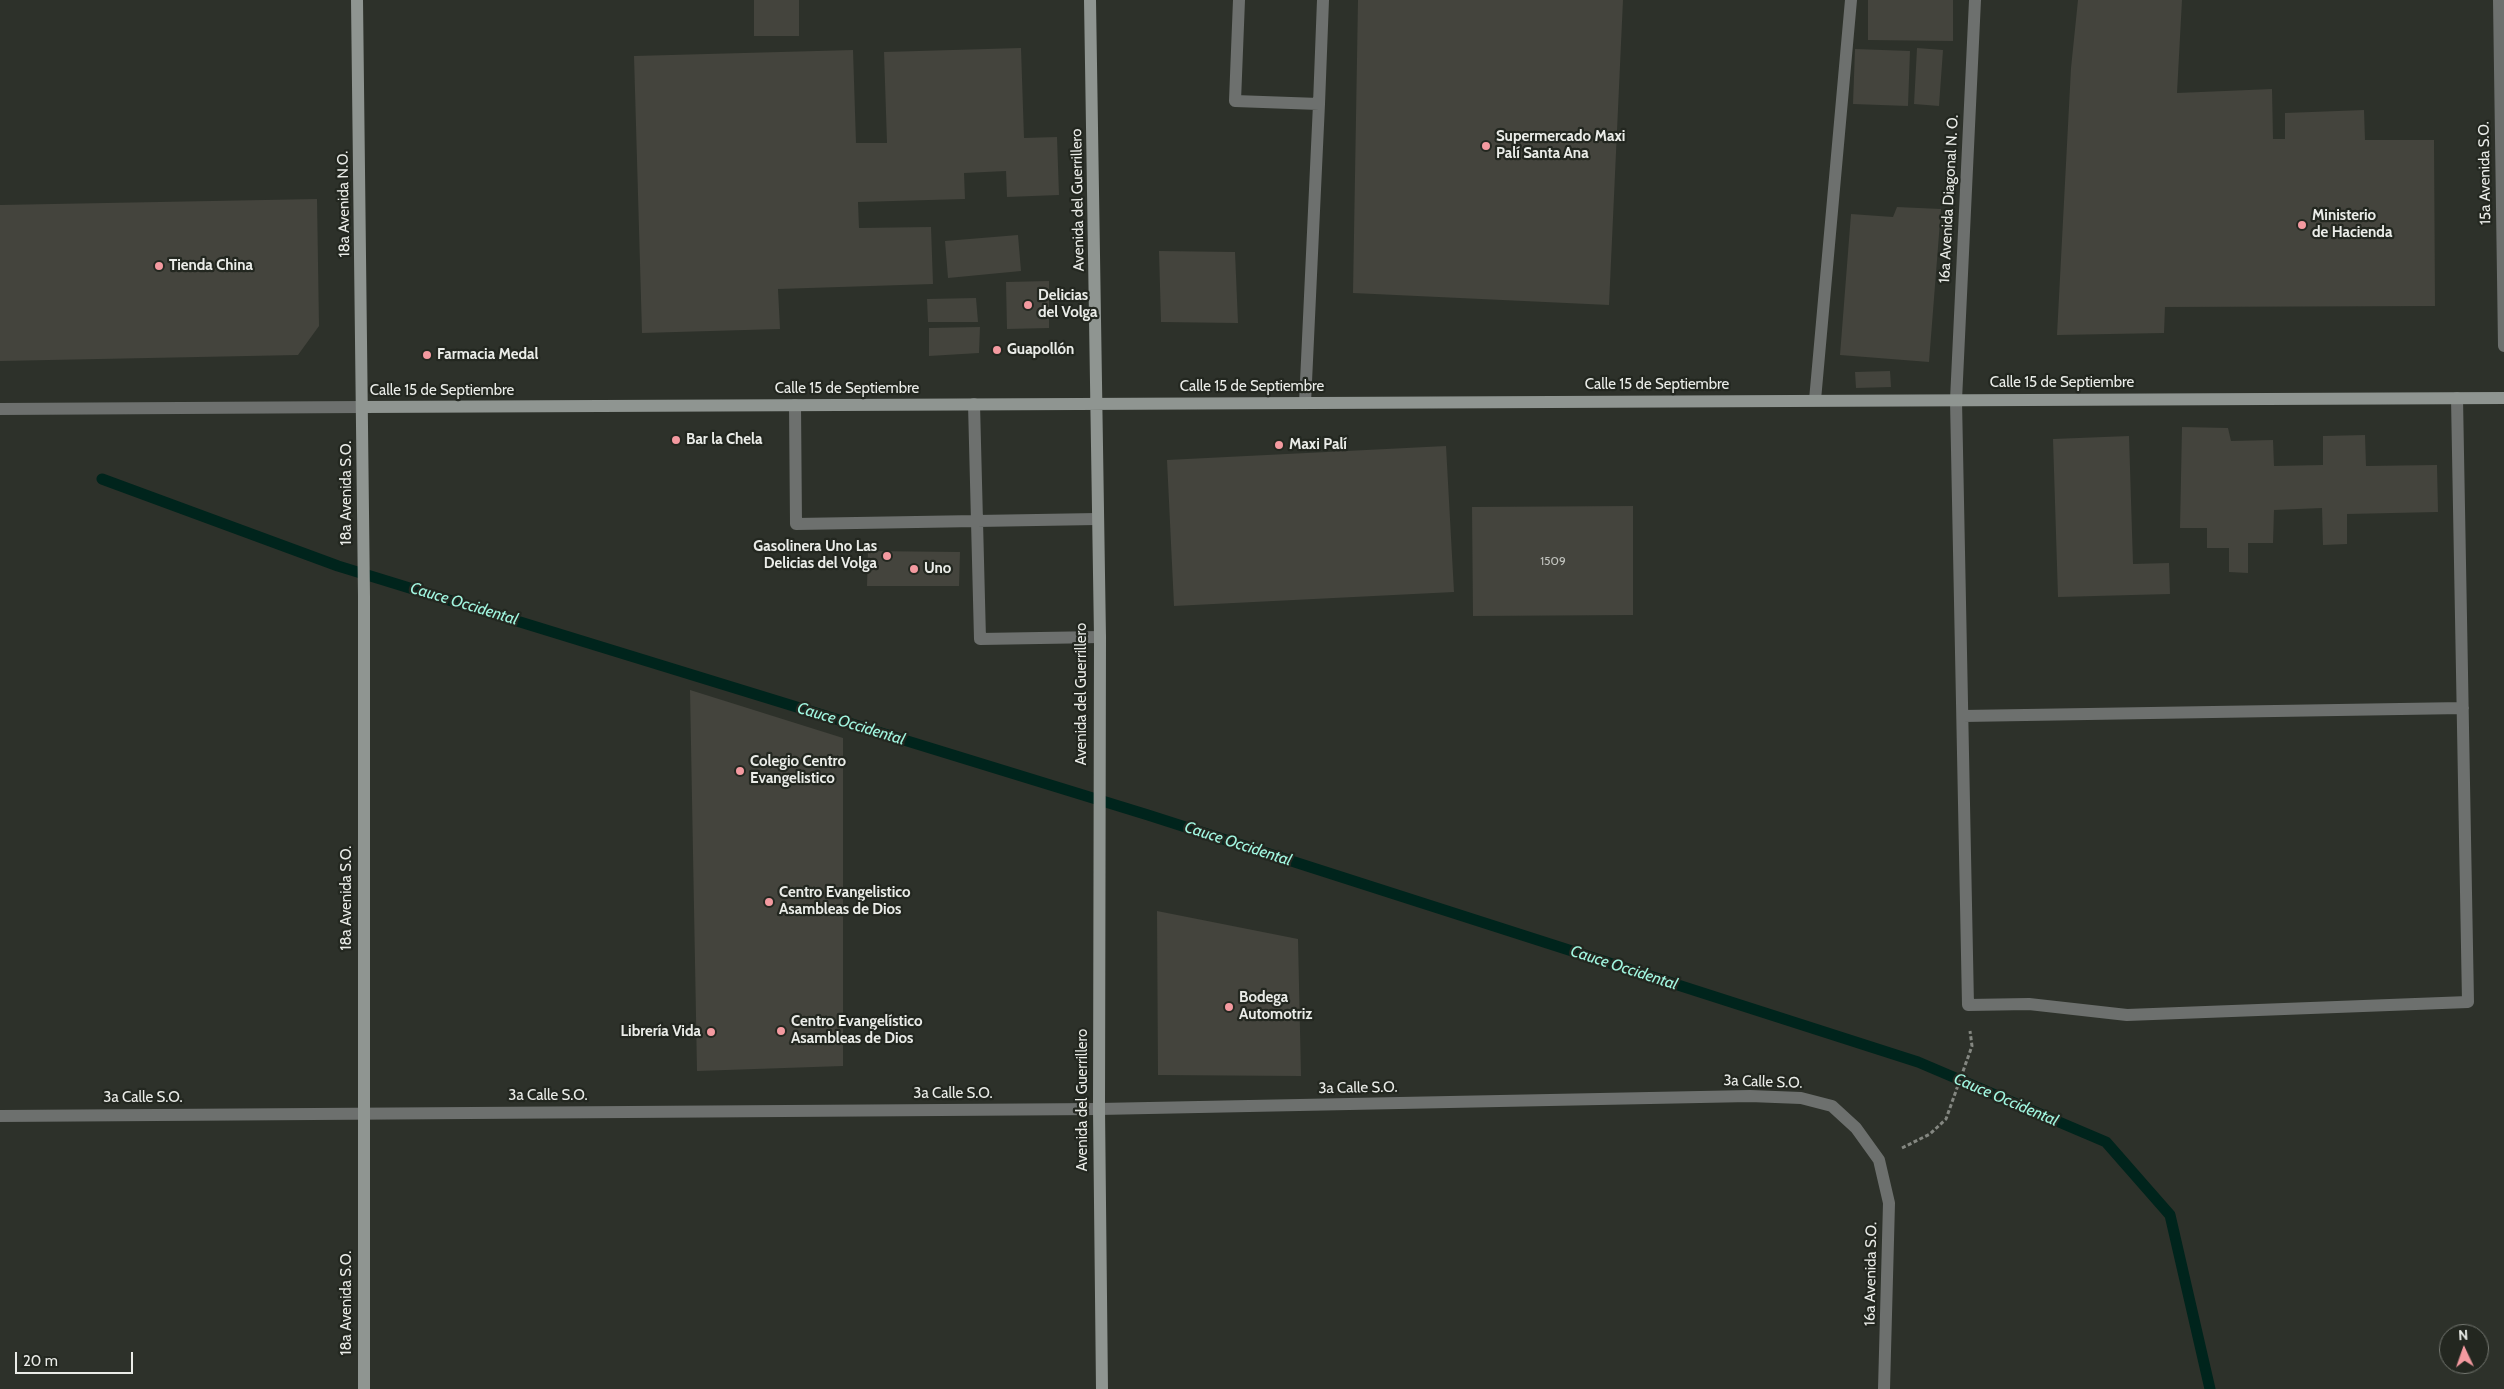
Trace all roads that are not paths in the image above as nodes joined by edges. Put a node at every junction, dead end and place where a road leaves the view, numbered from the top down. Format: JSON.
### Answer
{"nodes":[{"id":1,"x":357,"y":0,"type":"edge"},
{"id":2,"x":1090,"y":0,"type":"edge"},
{"id":3,"x":1239,"y":0,"type":"edge"},
{"id":4,"x":1323,"y":0,"type":"edge"},
{"id":5,"x":1851,"y":0,"type":"edge"},
{"id":6,"x":1975,"y":0,"type":"edge"},
{"id":7,"x":2499,"y":0,"type":"edge"},
{"id":8,"x":1319,"y":104,"type":"junction"},
{"id":9,"x":2504,"y":346,"type":"edge"},
{"id":10,"x":2457,"y":398,"type":"junction"},
{"id":11,"x":2504,"y":398,"type":"edge"},
{"id":12,"x":1815,"y":400,"type":"junction"},
{"id":13,"x":1956,"y":400,"type":"junction"},
{"id":14,"x":1305,"y":402,"type":"junction"},
{"id":15,"x":974,"y":404,"type":"junction"},
{"id":16,"x":1098,"y":404,"type":"junction"},
{"id":17,"x":795,"y":405,"type":"junction"},
{"id":18,"x":363,"y":407,"type":"junction"},
{"id":19,"x":0,"y":409,"type":"edge"},
{"id":20,"x":1097,"y":519,"type":"junction"},
{"id":21,"x":976,"y":521,"type":"junction"},
{"id":22,"x":1100,"y":637,"type":"junction"},
{"id":23,"x":2463,"y":708,"type":"junction"},
{"id":24,"x":1963,"y":716,"type":"junction"},
{"id":25,"x":1099,"y":1109,"type":"junction"},
{"id":26,"x":363,"y":1113,"type":"junction"},
{"id":27,"x":0,"y":1116,"type":"edge"},
{"id":28,"x":1879,"y":1160,"type":"joint"},
{"id":29,"x":364,"y":1389,"type":"edge"},
{"id":30,"x":1102,"y":1389,"type":"edge"},
{"id":31,"x":1884,"y":1389,"type":"edge"}],
"edges":[{"from":1,"to":18,"type":"street","name":"18a Avenida N.O."},
{"from":2,"to":16,"type":"street","name":"Avenida del Guerrillero"},
{"from":3,"to":8,"type":"street"},
{"from":4,"to":8,"type":"street"},
{"from":5,"to":12,"type":"street"},
{"from":6,"to":13,"type":"street","name":"16a Avenida Diagonal N. O."},
{"from":7,"to":9,"type":"street","name":"15a Avenida S.O."},
{"from":8,"to":14,"type":"street"},
{"from":10,"to":11,"type":"street","name":"Calle 15 de Septiembre"},
{"from":10,"to":13,"type":"street","name":"Calle 15 de Septiembre"},
{"from":10,"to":23,"type":"street"},
{"from":12,"to":13,"type":"street","name":"Calle 15 de Septiembre"},
{"from":12,"to":14,"type":"street","name":"Calle 15 de Septiembre"},
{"from":13,"to":24,"type":"street","name":"16a Avenida Diagonal N. O."},
{"from":14,"to":16,"type":"street","name":"Calle 15 de Septiembre"},
{"from":15,"to":16,"type":"street","name":"Calle 15 de Septiembre"},
{"from":15,"to":17,"type":"street","name":"Calle 15 de Septiembre"},
{"from":15,"to":21,"type":"street"},
{"from":16,"to":20,"type":"street","name":"Avenida del Guerrillero"},
{"from":17,"to":18,"type":"street","name":"Calle 15 de Septiembre"},
{"from":17,"to":21,"type":"street"},
{"from":18,"to":19,"type":"street","name":"Calle 15 de Septiembre"},
{"from":18,"to":26,"type":"street","name":"18a Avenida S.O."},
{"from":20,"to":21,"type":"street"},
{"from":20,"to":22,"type":"street","name":"Avenida del Guerrillero"},
{"from":21,"to":22,"type":"street"},
{"from":22,"to":25,"type":"street","name":"Avenida del Guerrillero"},
{"from":23,"to":24,"type":"street"},
{"from":23,"to":24,"type":"street","name":"16a Avenida Diagonal N. O."},
{"from":25,"to":26,"type":"street","name":"3a Calle S.O."},
{"from":25,"to":28,"type":"street","name":"3a Calle S.O."},
{"from":25,"to":30,"type":"street","name":"Avenida del Guerrillero"},
{"from":26,"to":27,"type":"street","name":"3a Calle S.O."},
{"from":26,"to":29,"type":"street","name":"18a Avenida S.O."},
{"from":28,"to":31,"type":"street","name":"16a Avenida S.O."}]}
